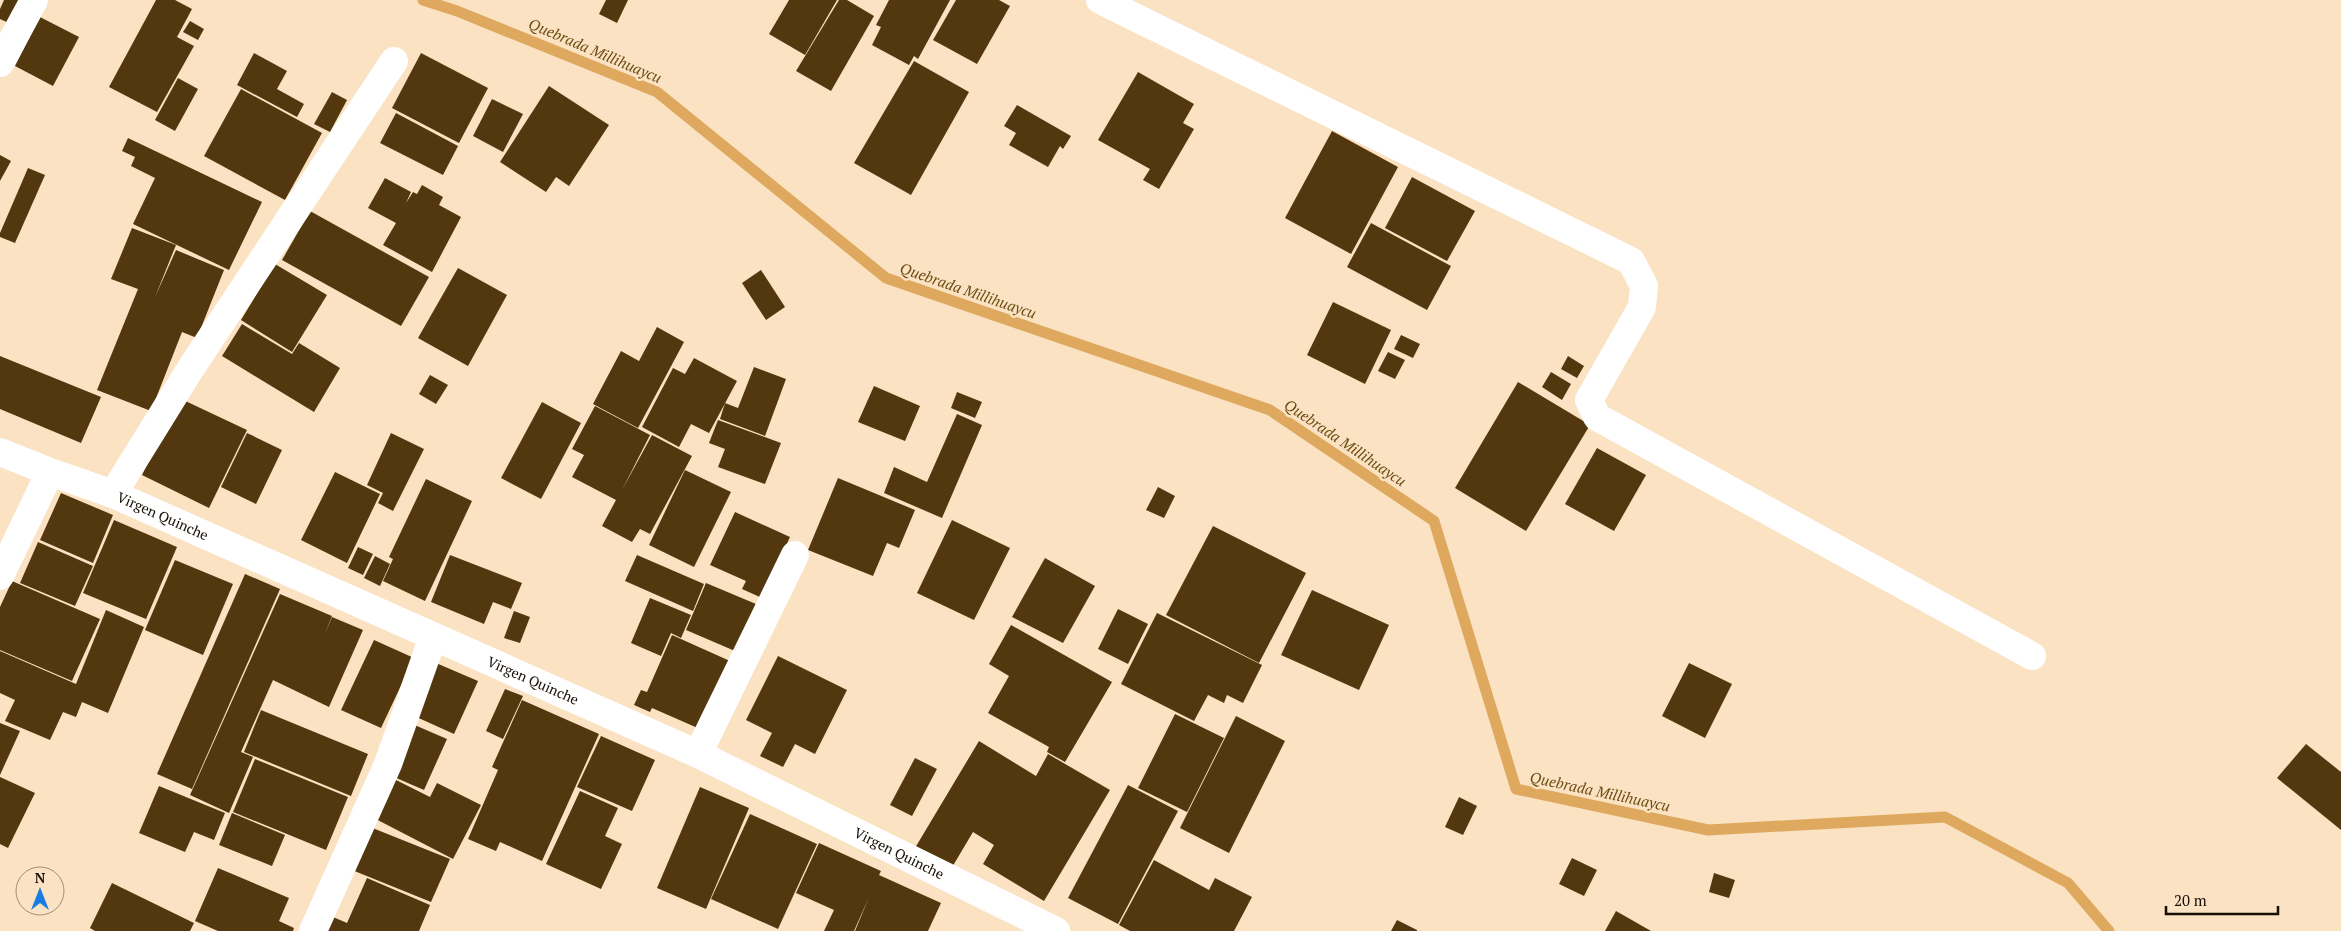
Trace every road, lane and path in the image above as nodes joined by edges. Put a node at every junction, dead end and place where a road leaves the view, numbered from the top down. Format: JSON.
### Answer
{"nodes":[{"id":1,"x":34,"y":0,"type":"edge"},
{"id":2,"x":1100,"y":0,"type":"edge"},
{"id":3,"x":394,"y":61,"type":"dead end"},
{"id":4,"x":0,"y":64,"type":"edge"},
{"id":5,"x":0,"y":452,"type":"edge"},
{"id":6,"x":50,"y":472,"type":"junction"},
{"id":7,"x":113,"y":494,"type":"junction"},
{"id":8,"x":795,"y":555,"type":"dead end"},
{"id":9,"x":0,"y":576,"type":"edge"},
{"id":10,"x":433,"y":637,"type":"junction"},
{"id":11,"x":2032,"y":656,"type":"dead end"},
{"id":12,"x":698,"y":754,"type":"junction"},
{"id":13,"x":1052,"y":930,"type":"edge"},
{"id":14,"x":313,"y":931,"type":"edge"}],
"edges":[{"from":1,"to":4,"type":"street"},
{"from":2,"to":11,"type":"street"},
{"from":3,"to":7,"type":"street"},
{"from":5,"to":6,"type":"street","name":"Virgen Quinche"},
{"from":6,"to":7,"type":"street","name":"Virgen Quinche"},
{"from":6,"to":9,"type":"street"},
{"from":7,"to":10,"type":"street","name":"Virgen Quinche"},
{"from":8,"to":12,"type":"street"},
{"from":10,"to":12,"type":"street","name":"Virgen Quinche"},
{"from":10,"to":14,"type":"street"},
{"from":12,"to":13,"type":"street","name":"Virgen Quinche"}]}
